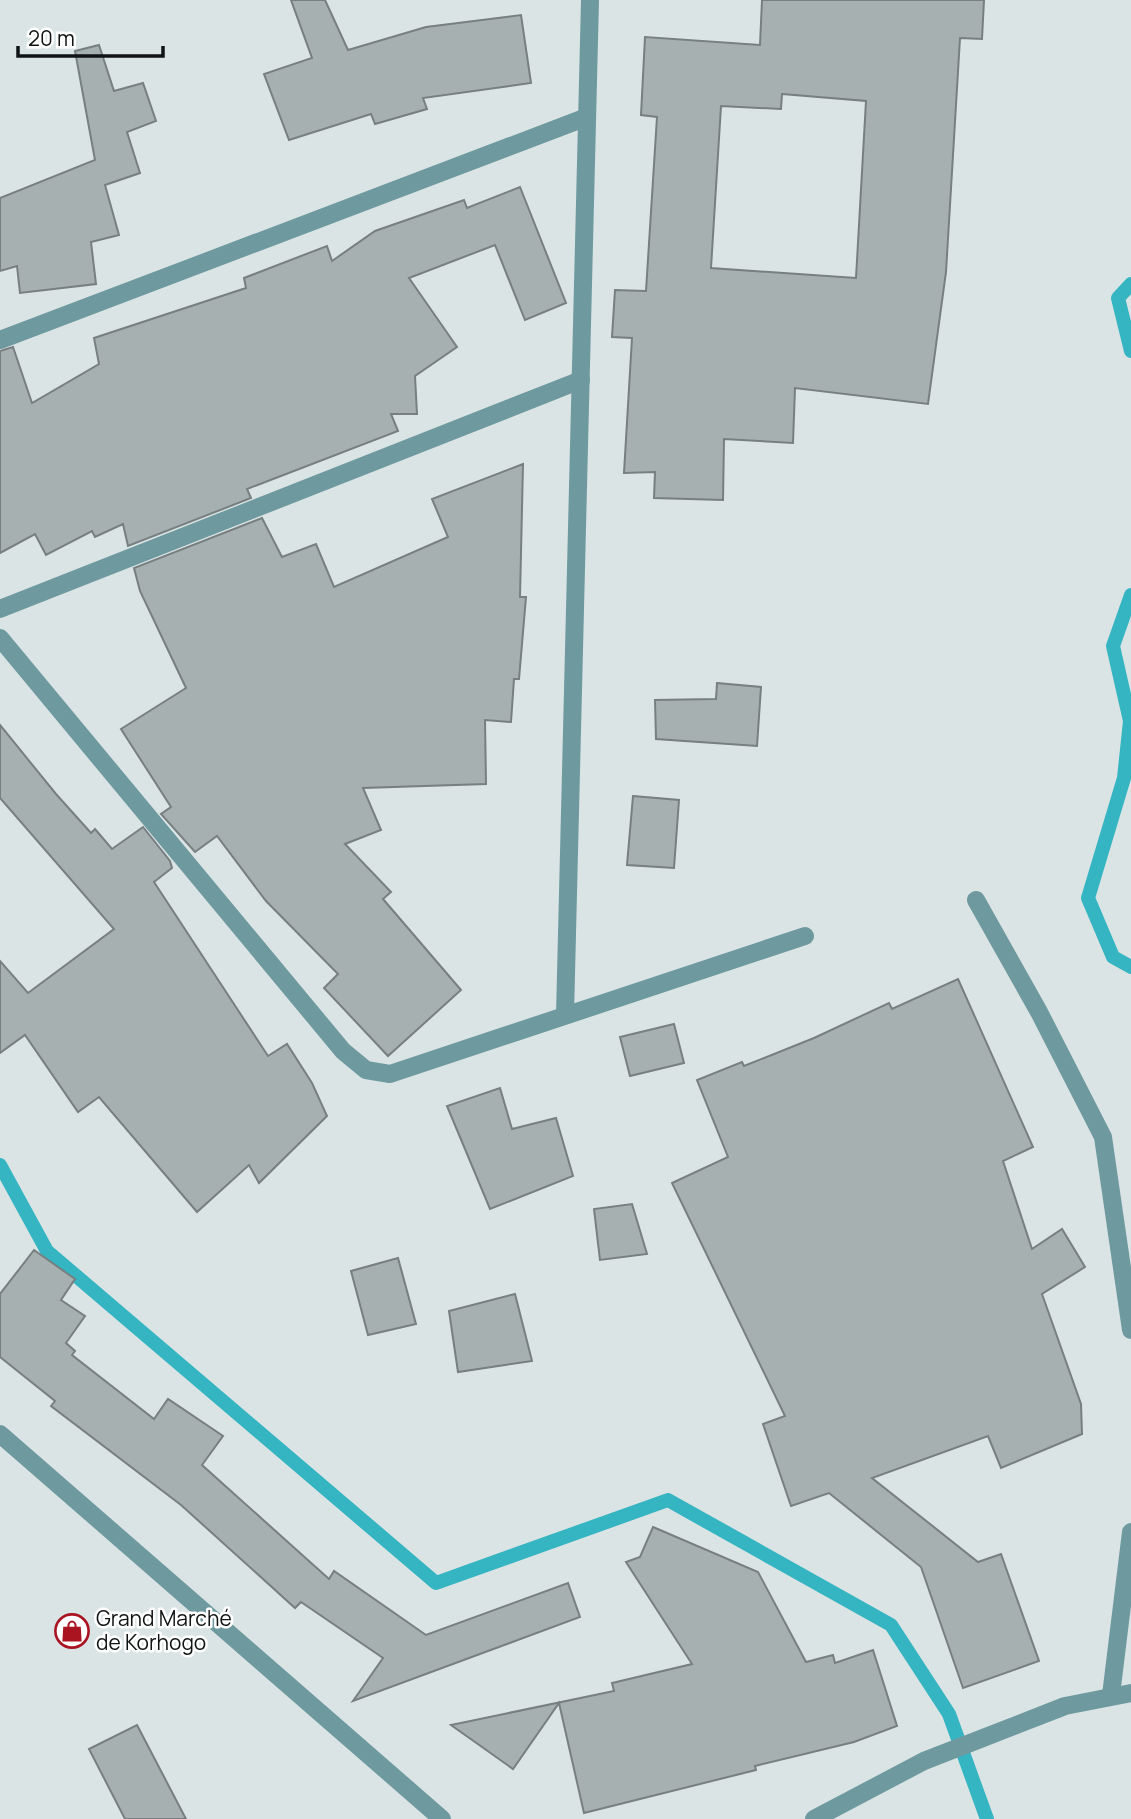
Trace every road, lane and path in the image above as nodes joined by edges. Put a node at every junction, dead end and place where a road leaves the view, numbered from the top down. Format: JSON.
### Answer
{"nodes":[{"id":1,"x":590,"y":0,"type":"edge"},
{"id":2,"x":587,"y":117,"type":"junction"},
{"id":3,"x":0,"y":340,"type":"edge"},
{"id":4,"x":581,"y":380,"type":"junction"},
{"id":5,"x":0,"y":609,"type":"edge"},
{"id":6,"x":0,"y":638,"type":"edge"},
{"id":7,"x":975,"y":900,"type":"dead end"},
{"id":8,"x":805,"y":936,"type":"dead end"},
{"id":9,"x":565,"y":1015,"type":"junction"},
{"id":10,"x":1131,"y":1329,"type":"edge"},
{"id":11,"x":0,"y":1434,"type":"edge"},
{"id":12,"x":1131,"y":1532,"type":"edge"},
{"id":13,"x":1131,"y":1693,"type":"edge"},
{"id":14,"x":1111,"y":1695,"type":"junction"},
{"id":15,"x":442,"y":1819,"type":"edge"},
{"id":16,"x":814,"y":1819,"type":"edge"}],
"edges":[{"from":1,"to":2,"type":"street"},
{"from":2,"to":3,"type":"street"},
{"from":2,"to":4,"type":"street"},
{"from":4,"to":5,"type":"street"},
{"from":4,"to":9,"type":"street"},
{"from":6,"to":9,"type":"street"},
{"from":7,"to":10,"type":"street"},
{"from":8,"to":9,"type":"street"},
{"from":11,"to":15,"type":"street"},
{"from":12,"to":14,"type":"street"},
{"from":13,"to":14,"type":"street"},
{"from":14,"to":16,"type":"street"}]}
